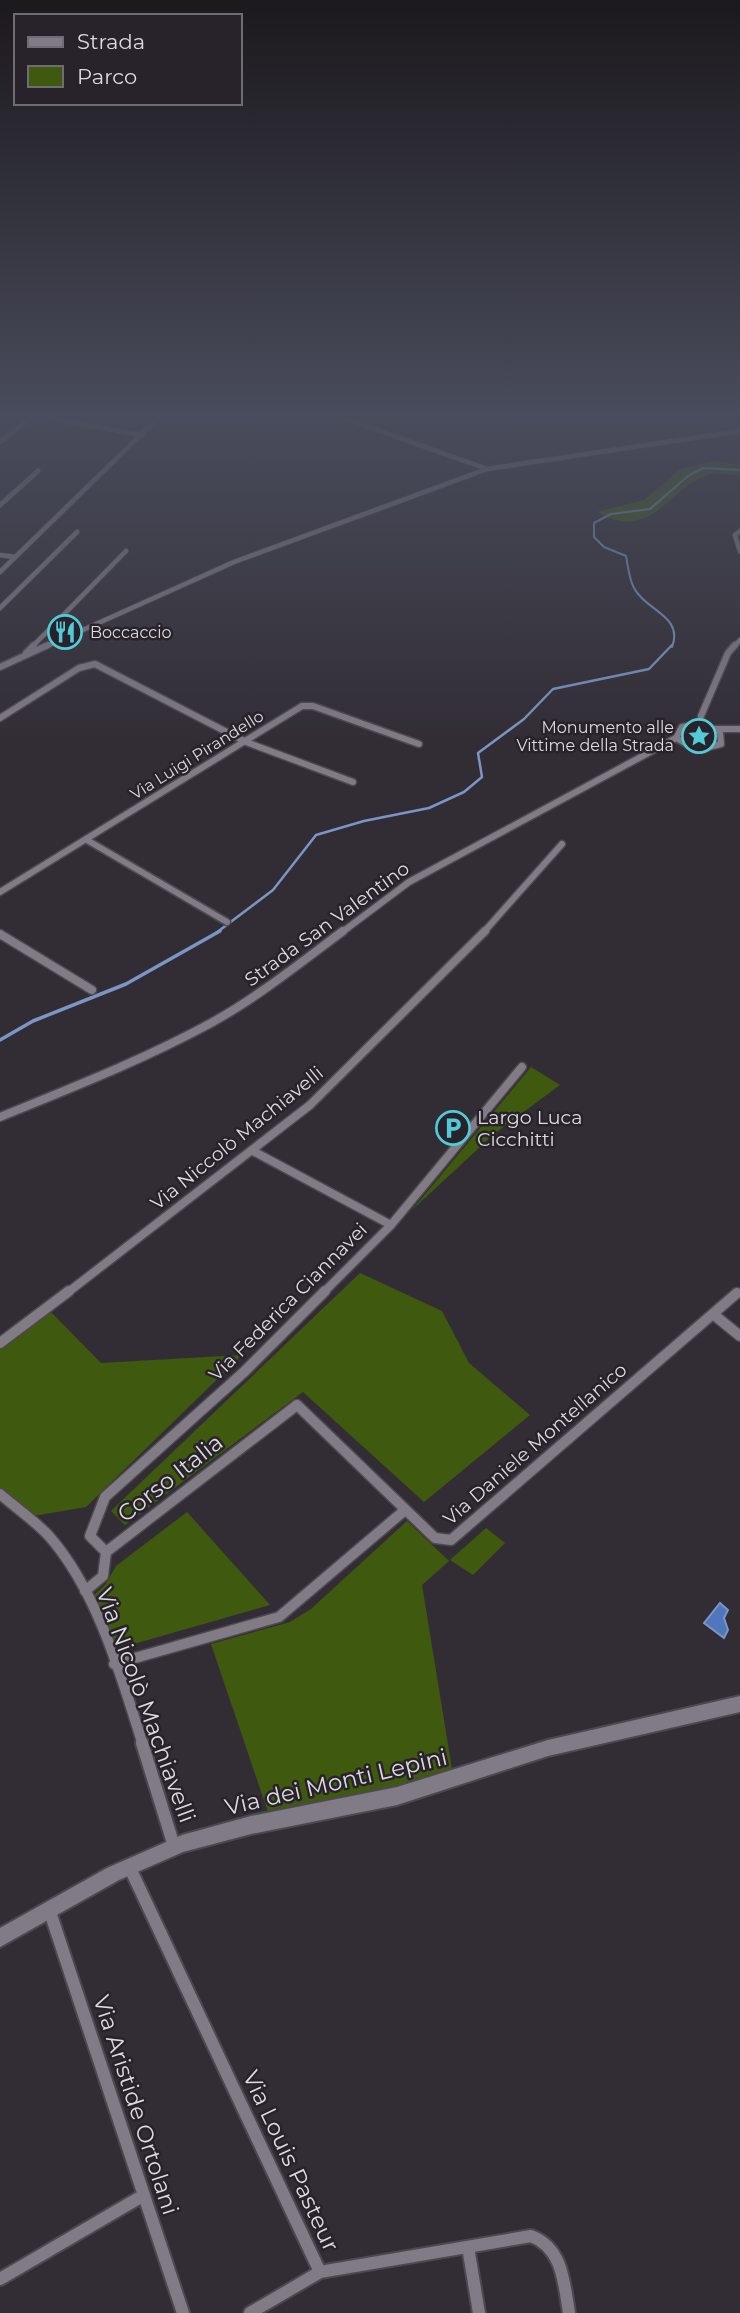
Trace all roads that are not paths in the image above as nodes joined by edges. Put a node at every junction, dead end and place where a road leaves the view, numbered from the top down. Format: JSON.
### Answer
{"nodes":[{"id":1,"x":46,"y":527,"type":"edge"},
{"id":2,"x":329,"y":527,"type":"edge"},
{"id":3,"x":77,"y":531,"type":"dead end"},
{"id":4,"x":740,"y":531,"type":"edge"},
{"id":5,"x":126,"y":551,"type":"dead end"},
{"id":6,"x":740,"y":551,"type":"edge"},
{"id":7,"x":0,"y":555,"type":"edge"},
{"id":8,"x":15,"y":557,"type":"junction"},
{"id":9,"x":0,"y":572,"type":"edge"},
{"id":10,"x":0,"y":608,"type":"edge"},
{"id":11,"x":740,"y":640,"type":"edge"},
{"id":12,"x":21,"y":658,"type":"junction"},
{"id":13,"x":0,"y":667,"type":"edge"},
{"id":14,"x":701,"y":716,"type":"junction"},
{"id":15,"x":0,"y":718,"type":"edge"},
{"id":16,"x":687,"y":725,"type":"junction"},
{"id":17,"x":705,"y":725,"type":"junction"},
{"id":18,"x":715,"y":729,"type":"junction"},
{"id":19,"x":738,"y":729,"type":"edge"},
{"id":20,"x":722,"y":736,"type":"junction"},
{"id":21,"x":676,"y":738,"type":"junction"},
{"id":22,"x":246,"y":742,"type":"junction"},
{"id":23,"x":419,"y":744,"type":"dead end"},
{"id":24,"x":668,"y":744,"type":"junction"},
{"id":25,"x":683,"y":745,"type":"junction"},
{"id":26,"x":353,"y":782,"type":"dead end"},
{"id":27,"x":87,"y":840,"type":"junction"},
{"id":28,"x":562,"y":844,"type":"dead end"},
{"id":29,"x":0,"y":892,"type":"edge"},
{"id":30,"x":227,"y":922,"type":"dead end"},
{"id":31,"x":0,"y":934,"type":"edge"},
{"id":32,"x":92,"y":990,"type":"dead end"},
{"id":33,"x":522,"y":1067,"type":"dead end"},
{"id":34,"x":0,"y":1117,"type":"edge"},
{"id":35,"x":253,"y":1152,"type":"junction"},
{"id":36,"x":391,"y":1225,"type":"junction"},
{"id":37,"x":737,"y":1293,"type":"dead end"},
{"id":38,"x":713,"y":1314,"type":"junction"},
{"id":39,"x":740,"y":1336,"type":"edge"},
{"id":40,"x":0,"y":1343,"type":"edge"},
{"id":41,"x":297,"y":1405,"type":"joint"},
{"id":42,"x":0,"y":1494,"type":"edge"},
{"id":43,"x":405,"y":1510,"type":"junction"},
{"id":44,"x":106,"y":1552,"type":"junction"},
{"id":45,"x":85,"y":1591,"type":"junction"},
{"id":46,"x":114,"y":1664,"type":"junction"},
{"id":47,"x":740,"y":1704,"type":"edge"},
{"id":48,"x":174,"y":1846,"type":"junction"},
{"id":49,"x":129,"y":1866,"type":"junction"},
{"id":50,"x":49,"y":1909,"type":"junction"},
{"id":51,"x":0,"y":1938,"type":"edge"},
{"id":52,"x":144,"y":2195,"type":"junction"},
{"id":53,"x":468,"y":2247,"type":"junction"},
{"id":54,"x":320,"y":2272,"type":"junction"},
{"id":55,"x":0,"y":2279,"type":"edge"},
{"id":56,"x":183,"y":2313,"type":"edge"},
{"id":57,"x":250,"y":2313,"type":"edge"},
{"id":58,"x":479,"y":2313,"type":"edge"},
{"id":59,"x":569,"y":2313,"type":"edge"}],
"edges":[{"from":1,"to":8,"type":"street"},
{"from":2,"to":12,"type":"street"},
{"from":3,"to":10,"type":"street"},
{"from":4,"to":6,"type":"street"},
{"from":5,"to":12,"type":"street"},
{"from":7,"to":8,"type":"street"},
{"from":8,"to":9,"type":"street"},
{"from":11,"to":14,"type":"street"},
{"from":12,"to":13,"type":"street"},
{"from":14,"to":16,"type":"street","name":"Strada San Valentino"},
{"from":14,"to":17,"type":"street"},
{"from":15,"to":22,"type":"street"},
{"from":16,"to":17,"type":"street"},
{"from":16,"to":21,"type":"street","name":"Strada San Valentino"},
{"from":17,"to":18,"type":"street"},
{"from":18,"to":19,"type":"street"},
{"from":18,"to":20,"type":"street"},
{"from":19,"to":20,"type":"street"},
{"from":20,"to":25,"type":"street"},
{"from":21,"to":24,"type":"street","name":"Strada San Valentino"},
{"from":21,"to":25,"type":"street"},
{"from":22,"to":23,"type":"street","name":"Via Luigi Pirandello"},
{"from":22,"to":26,"type":"street"},
{"from":22,"to":27,"type":"street","name":"Via Luigi Pirandello"},
{"from":24,"to":25,"type":"street"},
{"from":24,"to":34,"type":"street","name":"Strada San Valentino"},
{"from":27,"to":29,"type":"street","name":"Via Luigi Pirandello"},
{"from":27,"to":30,"type":"street"},
{"from":28,"to":35,"type":"street","name":"Via Niccolò Machiavelli"},
{"from":31,"to":32,"type":"street"},
{"from":33,"to":36,"type":"street","name":"Via Federica Ciannavei"},
{"from":35,"to":36,"type":"street"},
{"from":35,"to":40,"type":"street","name":"Via Niccolò Machiavelli"},
{"from":36,"to":44,"type":"street","name":"Via Federica Ciannavei"},
{"from":37,"to":38,"type":"street","name":"Via Daniele Montellanico"},
{"from":38,"to":39,"type":"street"},
{"from":38,"to":43,"type":"street","name":"Via Daniele Montellanico"},
{"from":41,"to":43,"type":"street","name":"Via Daniele Montellanico"},
{"from":41,"to":44,"type":"street","name":"Corso Italia"},
{"from":42,"to":45,"type":"street","name":"Via Nicolò Machiavelli"},
{"from":43,"to":46,"type":"street"},
{"from":44,"to":45,"type":"street"},
{"from":45,"to":46,"type":"street","name":"Via Nicolò Machiavelli"},
{"from":46,"to":48,"type":"street","name":"Via Nicolò Machiavelli"},
{"from":47,"to":48,"type":"street","name":"Via dei Monti Lepini"},
{"from":48,"to":49,"type":"street","name":"Via dei Monti Lepini"},
{"from":49,"to":50,"type":"street","name":"Via dei Monti Lepini"},
{"from":49,"to":54,"type":"street","name":"Via Louis Pasteur"},
{"from":50,"to":51,"type":"street","name":"Via dei Monti Lepini"},
{"from":50,"to":52,"type":"street","name":"Via Aristide Ortolani"},
{"from":52,"to":55,"type":"street"},
{"from":52,"to":56,"type":"street","name":"Via Aristide Ortolani"},
{"from":53,"to":54,"type":"street","name":"Via Louis Pasteur"},
{"from":53,"to":58,"type":"street"},
{"from":53,"to":59,"type":"street","name":"Via Louis Pasteur"},
{"from":54,"to":57,"type":"street"}]}
